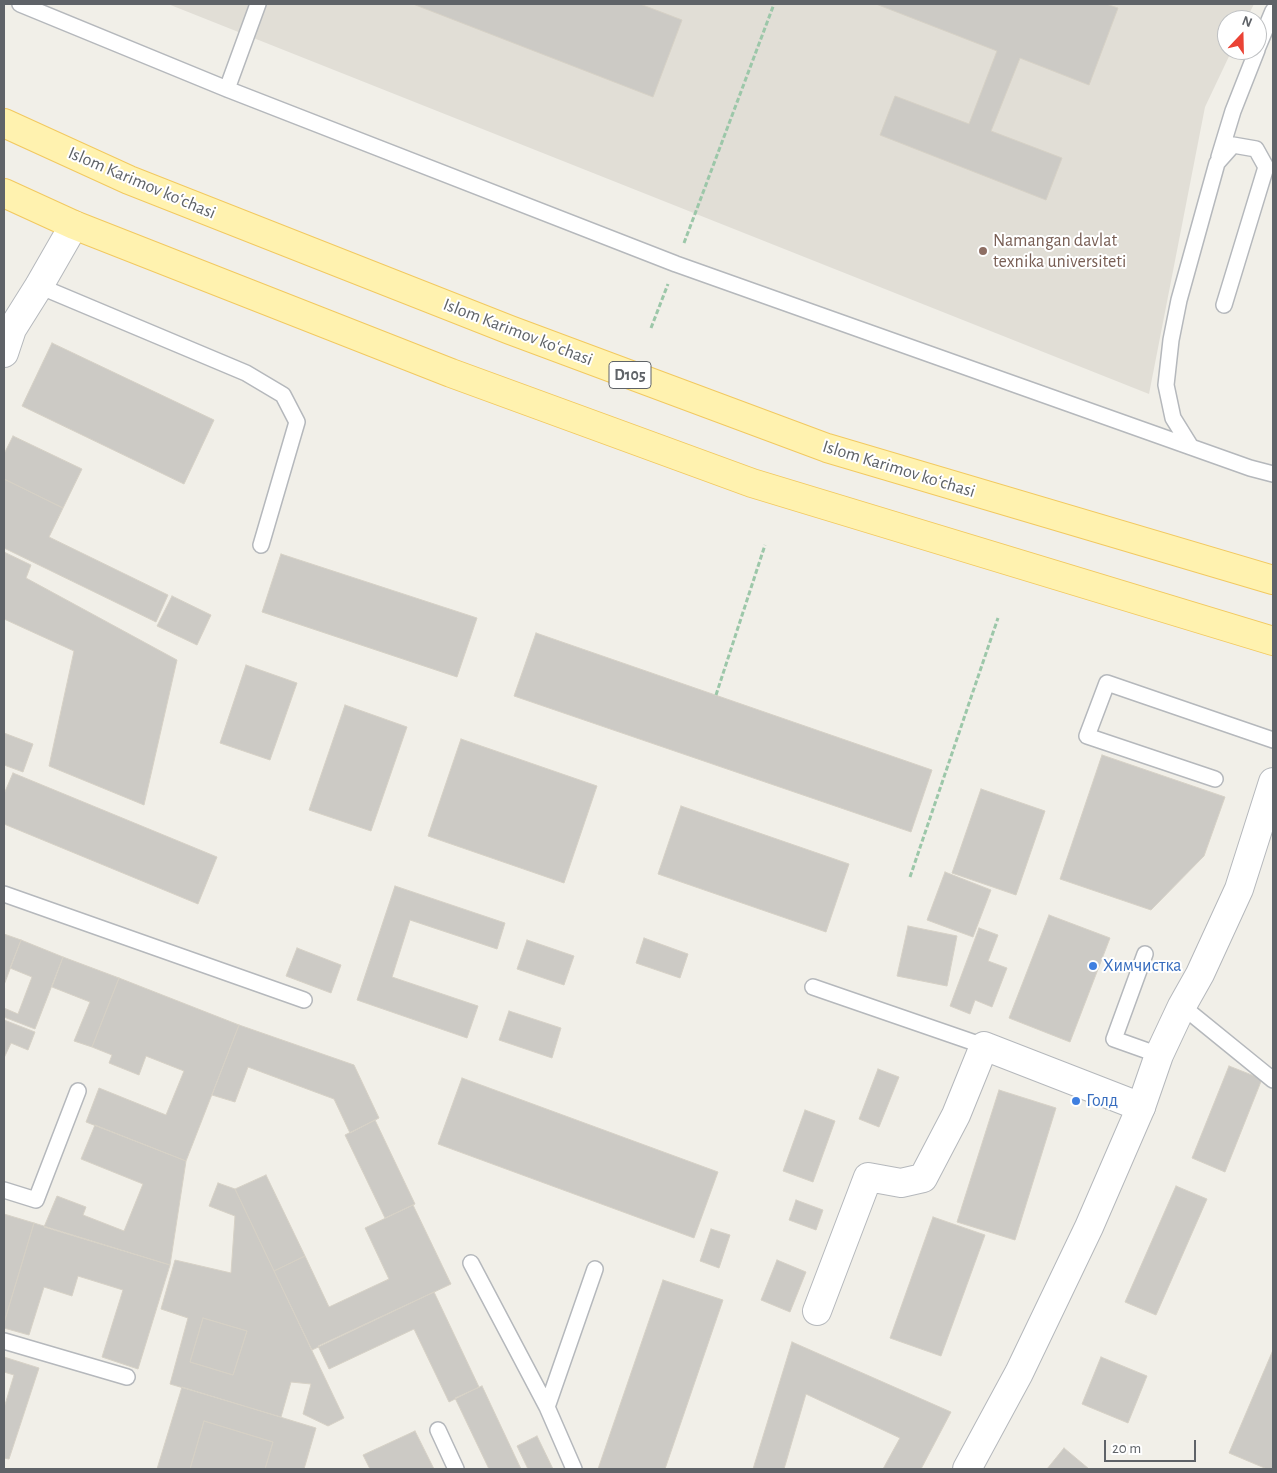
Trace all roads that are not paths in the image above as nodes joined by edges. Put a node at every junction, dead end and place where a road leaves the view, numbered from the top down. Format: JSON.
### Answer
{"nodes":[{"id":1,"x":20,"y":4,"type":"edge"},
{"id":2,"x":258,"y":4,"type":"edge"},
{"id":3,"x":1273,"y":11,"type":"edge"},
{"id":4,"x":1267,"y":26,"type":"edge"},
{"id":5,"x":1253,"y":60,"type":"edge"},
{"id":6,"x":227,"y":90,"type":"junction"},
{"id":7,"x":4,"y":123,"type":"edge"},
{"id":8,"x":1217,"y":163,"type":"junction"},
{"id":9,"x":4,"y":193,"type":"edge"},
{"id":10,"x":74,"y":225,"type":"junction"},
{"id":11,"x":39,"y":286,"type":"junction"},
{"id":12,"x":1224,"y":305,"type":"dead end"},
{"id":13,"x":4,"y":353,"type":"edge"},
{"id":14,"x":1190,"y":447,"type":"junction"},
{"id":15,"x":1273,"y":474,"type":"edge"},
{"id":16,"x":262,"y":546,"type":"dead end"},
{"id":17,"x":1273,"y":580,"type":"edge"},
{"id":18,"x":1273,"y":641,"type":"edge"},
{"id":19,"x":1273,"y":740,"type":"edge"},
{"id":20,"x":1215,"y":779,"type":"dead end"},
{"id":21,"x":1273,"y":782,"type":"edge"},
{"id":22,"x":4,"y":894,"type":"edge"},
{"id":23,"x":1146,"y":954,"type":"dead end"},
{"id":24,"x":813,"y":987,"type":"dead end"},
{"id":25,"x":304,"y":1000,"type":"dead end"},
{"id":26,"x":1182,"y":1006,"type":"junction"},
{"id":27,"x":984,"y":1046,"type":"junction"},
{"id":28,"x":1159,"y":1055,"type":"junction"},
{"id":29,"x":1273,"y":1080,"type":"edge"},
{"id":30,"x":78,"y":1091,"type":"dead end"},
{"id":31,"x":1141,"y":1107,"type":"junction"},
{"id":32,"x":4,"y":1190,"type":"edge"},
{"id":33,"x":471,"y":1263,"type":"dead end"},
{"id":34,"x":595,"y":1269,"type":"dead end"},
{"id":35,"x":817,"y":1311,"type":"dead end"},
{"id":36,"x":4,"y":1341,"type":"edge"},
{"id":37,"x":127,"y":1377,"type":"dead end"},
{"id":38,"x":546,"y":1407,"type":"junction"},
{"id":39,"x":438,"y":1430,"type":"dead end"},
{"id":40,"x":456,"y":1469,"type":"edge"},
{"id":41,"x":574,"y":1469,"type":"edge"},
{"id":42,"x":967,"y":1469,"type":"edge"}],
"edges":[{"from":1,"to":6,"type":"lane"},
{"from":2,"to":6,"type":"lane"},
{"from":3,"to":4,"type":"lane"},
{"from":5,"to":8,"type":"lane"},
{"from":6,"to":14,"type":"lane"},
{"from":7,"to":17,"type":"main road","name":"Islom Karimov koʻchasi","number":"D105"},
{"from":8,"to":12,"type":"lane"},
{"from":8,"to":14,"type":"lane"},
{"from":9,"to":10,"type":"main road"},
{"from":10,"to":11,"type":"street"},
{"from":10,"to":18,"type":"main road"},
{"from":11,"to":13,"type":"street"},
{"from":11,"to":16,"type":"lane"},
{"from":14,"to":15,"type":"lane"},
{"from":19,"to":20,"type":"lane"},
{"from":21,"to":26,"type":"street"},
{"from":22,"to":25,"type":"lane"},
{"from":23,"to":28,"type":"lane"},
{"from":24,"to":27,"type":"lane"},
{"from":26,"to":28,"type":"street"},
{"from":26,"to":29,"type":"lane"},
{"from":27,"to":31,"type":"street"},
{"from":27,"to":35,"type":"street"},
{"from":28,"to":31,"type":"street"},
{"from":30,"to":32,"type":"lane"},
{"from":31,"to":42,"type":"street"},
{"from":33,"to":38,"type":"lane"},
{"from":34,"to":38,"type":"lane"},
{"from":36,"to":37,"type":"lane"},
{"from":38,"to":41,"type":"lane"},
{"from":39,"to":40,"type":"lane"}]}
